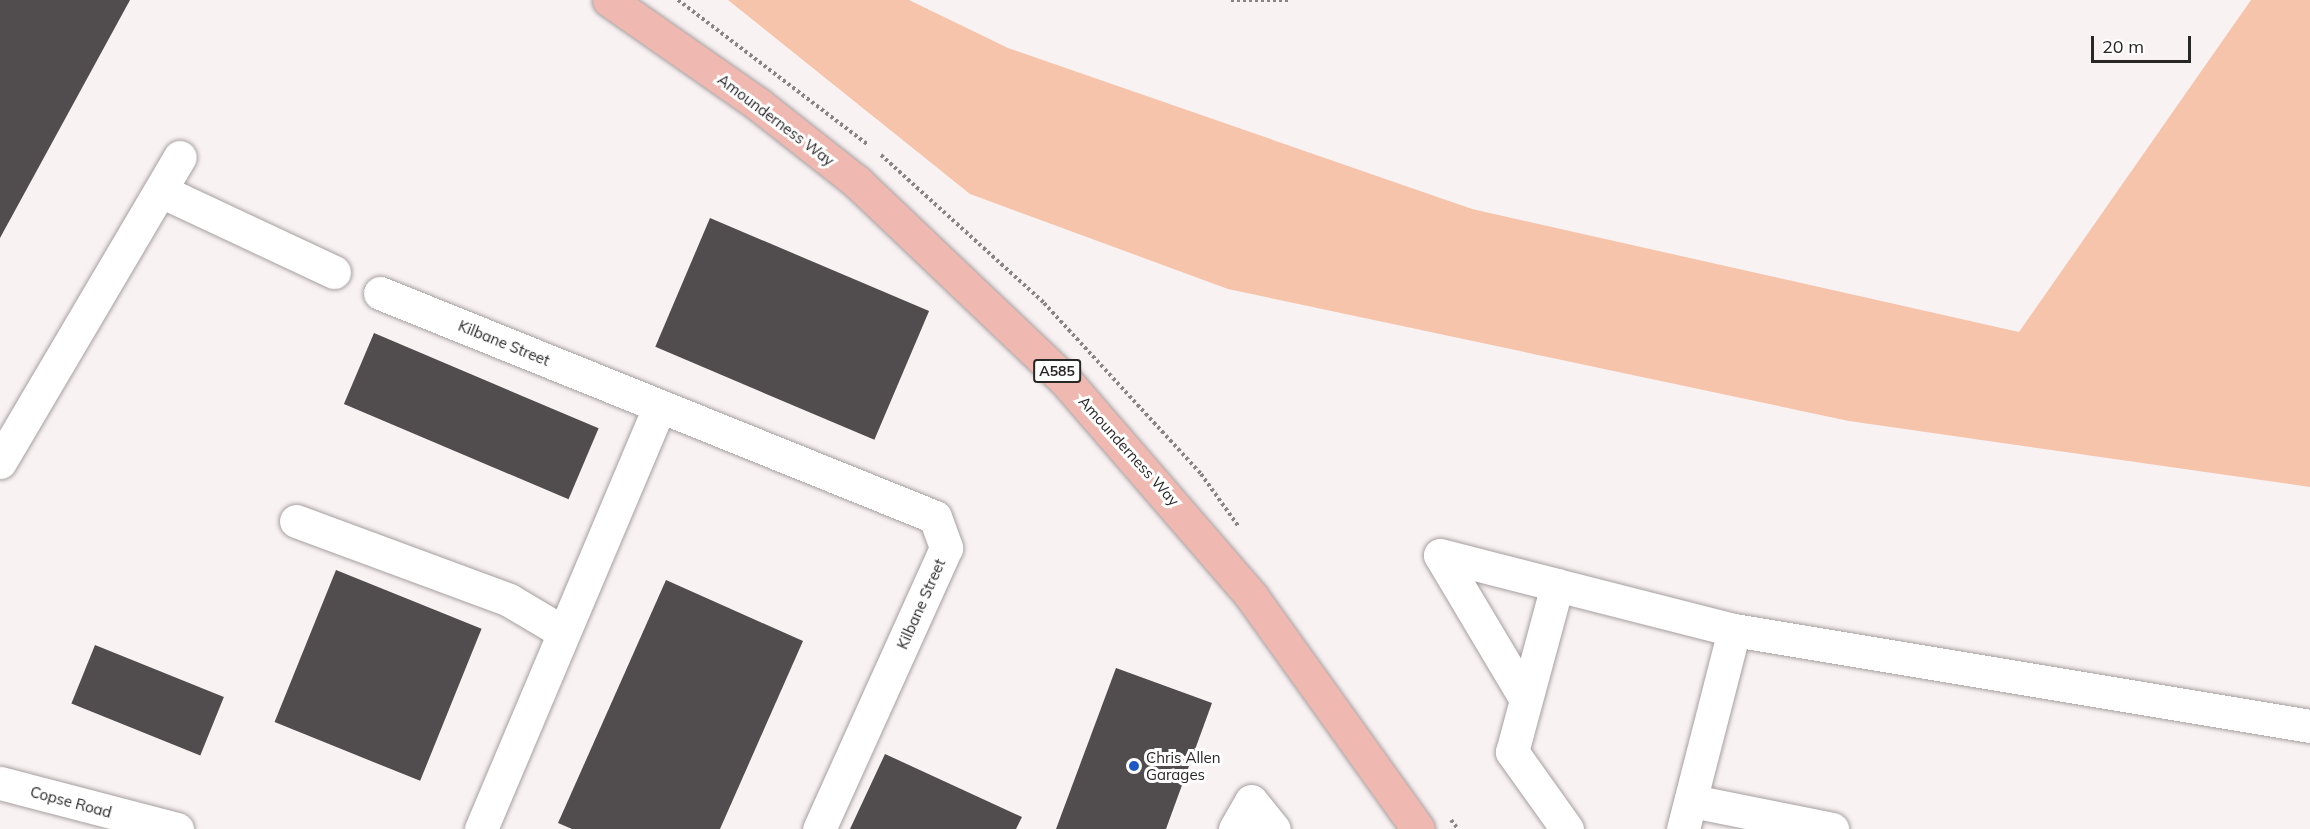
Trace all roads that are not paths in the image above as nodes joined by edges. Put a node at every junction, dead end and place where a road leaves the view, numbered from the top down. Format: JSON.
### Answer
{"nodes":[{"id":1,"x":609,"y":0,"type":"edge"},
{"id":2,"x":180,"y":157,"type":"dead end"},
{"id":3,"x":162,"y":191,"type":"junction"},
{"id":4,"x":334,"y":272,"type":"dead end"},
{"id":5,"x":380,"y":293,"type":"dead end"},
{"id":6,"x":660,"y":406,"type":"junction"},
{"id":7,"x":0,"y":462,"type":"edge"},
{"id":8,"x":296,"y":521,"type":"dead end"},
{"id":9,"x":1557,"y":585,"type":"junction"},
{"id":10,"x":1734,"y":630,"type":"junction"},
{"id":11,"x":563,"y":632,"type":"junction"},
{"id":12,"x":1524,"y":696,"type":"junction"},
{"id":13,"x":2310,"y":726,"type":"edge"},
{"id":14,"x":0,"y":783,"type":"edge"},
{"id":15,"x":1688,"y":815,"type":"edge"},
{"id":16,"x":177,"y":829,"type":"edge"},
{"id":17,"x":481,"y":829,"type":"edge"},
{"id":18,"x":819,"y":829,"type":"edge"},
{"id":19,"x":1235,"y":829,"type":"edge"},
{"id":20,"x":1274,"y":829,"type":"edge"},
{"id":21,"x":1418,"y":829,"type":"edge"},
{"id":22,"x":1567,"y":829,"type":"edge"},
{"id":23,"x":1832,"y":829,"type":"edge"}],
"edges":[{"from":1,"to":21,"type":"highway","name":"Amounderness Way","number":"A585"},
{"from":2,"to":3,"type":"street"},
{"from":3,"to":4,"type":"street"},
{"from":3,"to":7,"type":"street"},
{"from":5,"to":6,"type":"street","name":"Kilbane Street"},
{"from":6,"to":11,"type":"street"},
{"from":6,"to":18,"type":"street","name":"Kilbane Street"},
{"from":8,"to":11,"type":"street"},
{"from":9,"to":10,"type":"street"},
{"from":9,"to":12,"type":"street"},
{"from":9,"to":12,"type":"street"},
{"from":10,"to":13,"type":"street"},
{"from":10,"to":15,"type":"street"},
{"from":11,"to":17,"type":"street"},
{"from":12,"to":22,"type":"street"},
{"from":14,"to":16,"type":"street","name":"Copse Road"},
{"from":15,"to":23,"type":"street"},
{"from":19,"to":20,"type":"street"}]}
